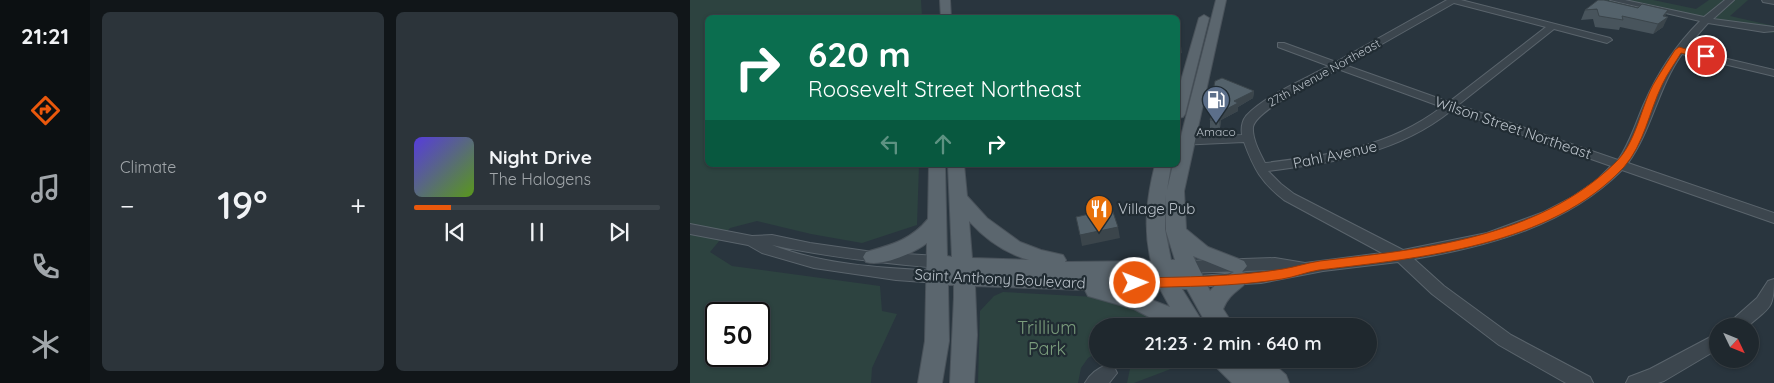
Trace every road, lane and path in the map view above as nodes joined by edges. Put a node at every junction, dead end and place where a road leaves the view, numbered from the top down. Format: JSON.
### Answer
{"nodes":[{"id":1,"x":945,"y":0,"type":"edge"},
{"id":2,"x":1453,"y":0,"type":"edge"},
{"id":3,"x":1614,"y":0,"type":"edge"},
{"id":4,"x":1638,"y":0,"type":"edge"},
{"id":5,"x":1730,"y":0,"type":"edge"},
{"id":6,"x":1766,"y":0,"type":"edge"},
{"id":7,"x":1774,"y":2,"type":"edge"},
{"id":8,"x":1214,"y":3,"type":"edge"},
{"id":9,"x":946,"y":15,"type":"edge"},
{"id":10,"x":1708,"y":18,"type":"junction"},
{"id":11,"x":1552,"y":26,"type":"junction"},
{"id":12,"x":1772,"y":29,"type":"edge"},
{"id":13,"x":1607,"y":40,"type":"dead end"},
{"id":14,"x":1281,"y":45,"type":"dead end"},
{"id":15,"x":1679,"y":50,"type":"junction"},
{"id":16,"x":1338,"y":65,"type":"junction"},
{"id":17,"x":1774,"y":73,"type":"edge"},
{"id":18,"x":1450,"y":106,"type":"junction"},
{"id":19,"x":1180,"y":108,"type":"edge"},
{"id":20,"x":1249,"y":138,"type":"junction"},
{"id":21,"x":1182,"y":141,"type":"edge"},
{"id":22,"x":1180,"y":155,"type":"edge"},
{"id":23,"x":1620,"y":164,"type":"junction"},
{"id":24,"x":937,"y":167,"type":"edge"},
{"id":25,"x":956,"y":167,"type":"edge"},
{"id":26,"x":1162,"y":167,"type":"edge"},
{"id":27,"x":1178,"y":167,"type":"edge"},
{"id":28,"x":1260,"y":168,"type":"junction"},
{"id":29,"x":960,"y":198,"type":"junction"},
{"id":30,"x":938,"y":218,"type":"junction"},
{"id":31,"x":1774,"y":218,"type":"edge"},
{"id":32,"x":690,"y":229,"type":"edge"},
{"id":33,"x":1176,"y":231,"type":"junction"},
{"id":34,"x":752,"y":241,"type":"junction"},
{"id":35,"x":1401,"y":256,"type":"junction"},
{"id":36,"x":873,"y":257,"type":"junction"},
{"id":37,"x":1312,"y":267,"type":"joint"},
{"id":38,"x":938,"y":270,"type":"junction"},
{"id":39,"x":1090,"y":270,"type":"junction"},
{"id":40,"x":964,"y":272,"type":"junction"},
{"id":41,"x":1238,"y":272,"type":"junction"},
{"id":42,"x":1166,"y":274,"type":"junction"},
{"id":43,"x":1189,"y":274,"type":"junction"},
{"id":44,"x":1056,"y":283,"type":"junction"},
{"id":45,"x":1774,"y":285,"type":"edge"},
{"id":46,"x":1170,"y":318,"type":"edge"},
{"id":47,"x":1194,"y":318,"type":"edge"},
{"id":48,"x":1208,"y":318,"type":"edge"},
{"id":49,"x":1211,"y":318,"type":"edge"},
{"id":50,"x":1746,"y":318,"type":"edge"},
{"id":51,"x":1709,"y":345,"type":"edge"},
{"id":52,"x":1232,"y":368,"type":"edge"},
{"id":53,"x":1261,"y":368,"type":"edge"},
{"id":54,"x":930,"y":383,"type":"edge"},
{"id":55,"x":962,"y":383,"type":"edge"},
{"id":56,"x":1248,"y":383,"type":"edge"},
{"id":57,"x":1277,"y":383,"type":"edge"},
{"id":58,"x":1583,"y":383,"type":"edge"},
{"id":59,"x":1636,"y":383,"type":"edge"}],
"edges":[{"from":1,"to":9,"type":"main road"},
{"from":2,"to":11,"type":"street"},
{"from":2,"to":16,"type":"street","name":"27th Avenue Northeast"},
{"from":3,"to":10,"type":"street"},
{"from":4,"to":10,"type":"street"},
{"from":5,"to":10,"type":"street"},
{"from":6,"to":7,"type":"street"},
{"from":8,"to":19,"type":"main road"},
{"from":8,"to":21,"type":"main road"},
{"from":10,"to":12,"type":"street"},
{"from":10,"to":15,"type":"street","name":"Saint Anthony Boulevard"},
{"from":11,"to":13,"type":"street"},
{"from":11,"to":18,"type":"street","name":"Pahl Avenue"},
{"from":14,"to":16,"type":"street","name":"Wilson Street Northeast"},
{"from":15,"to":17,"type":"street"},
{"from":15,"to":23,"type":"street","name":"Saint Anthony Boulevard"},
{"from":16,"to":18,"type":"street","name":"Wilson Street Northeast"},
{"from":16,"to":20,"type":"street","name":"27th Avenue Northeast"},
{"from":18,"to":23,"type":"street","name":"Wilson Street Northeast"},
{"from":18,"to":28,"type":"street","name":"Pahl Avenue"},
{"from":20,"to":21,"type":"street"},
{"from":20,"to":28,"type":"street"},
{"from":21,"to":22,"type":"main road"},
{"from":23,"to":31,"type":"street","name":"Wilson Street Northeast"},
{"from":23,"to":35,"type":"street","name":"Saint Anthony Boulevard"},
{"from":24,"to":30,"type":"main road"},
{"from":25,"to":29,"type":"main road"},
{"from":26,"to":42,"type":"main road"},
{"from":27,"to":33,"type":"main road"},
{"from":28,"to":35,"type":"street"},
{"from":29,"to":39,"type":"main road"},
{"from":29,"to":40,"type":"main road"},
{"from":30,"to":36,"type":"main road"},
{"from":30,"to":38,"type":"main road"},
{"from":32,"to":34,"type":"street","name":"Saint Anthony Boulevard"},
{"from":33,"to":41,"type":"main road"},
{"from":33,"to":43,"type":"main road"},
{"from":34,"to":36,"type":"street","name":"Saint Anthony Boulevard"},
{"from":34,"to":38,"type":"street","name":"Saint Anthony Boulevard"},
{"from":35,"to":37,"type":"street","name":"Saint Anthony Boulevard"},
{"from":35,"to":58,"type":"street"},
{"from":36,"to":38,"type":"street","name":"Saint Anthony Boulevard"},
{"from":37,"to":41,"type":"street","name":"Saint Anthony Boulevard"},
{"from":38,"to":40,"type":"main road","name":"Saint Anthony Boulevard"},
{"from":38,"to":54,"type":"main road"},
{"from":39,"to":40,"type":"main road","name":"Saint Anthony Boulevard"},
{"from":39,"to":42,"type":"main road","name":"Saint Anthony Boulevard"},
{"from":40,"to":44,"type":"main road","name":"Saint Anthony Boulevard"},
{"from":40,"to":55,"type":"main road"},
{"from":41,"to":43,"type":"street","name":"Saint Anthony Boulevard"},
{"from":41,"to":49,"type":"main road"},
{"from":42,"to":43,"type":"main road","name":"Saint Anthony Boulevard"},
{"from":42,"to":44,"type":"main road","name":"Saint Anthony Boulevard"},
{"from":42,"to":47,"type":"main road"},
{"from":43,"to":48,"type":"main road"},
{"from":44,"to":46,"type":"main road"},
{"from":45,"to":50,"type":"street"},
{"from":51,"to":59,"type":"street"},
{"from":52,"to":56,"type":"main road"},
{"from":53,"to":57,"type":"main road"}]}
